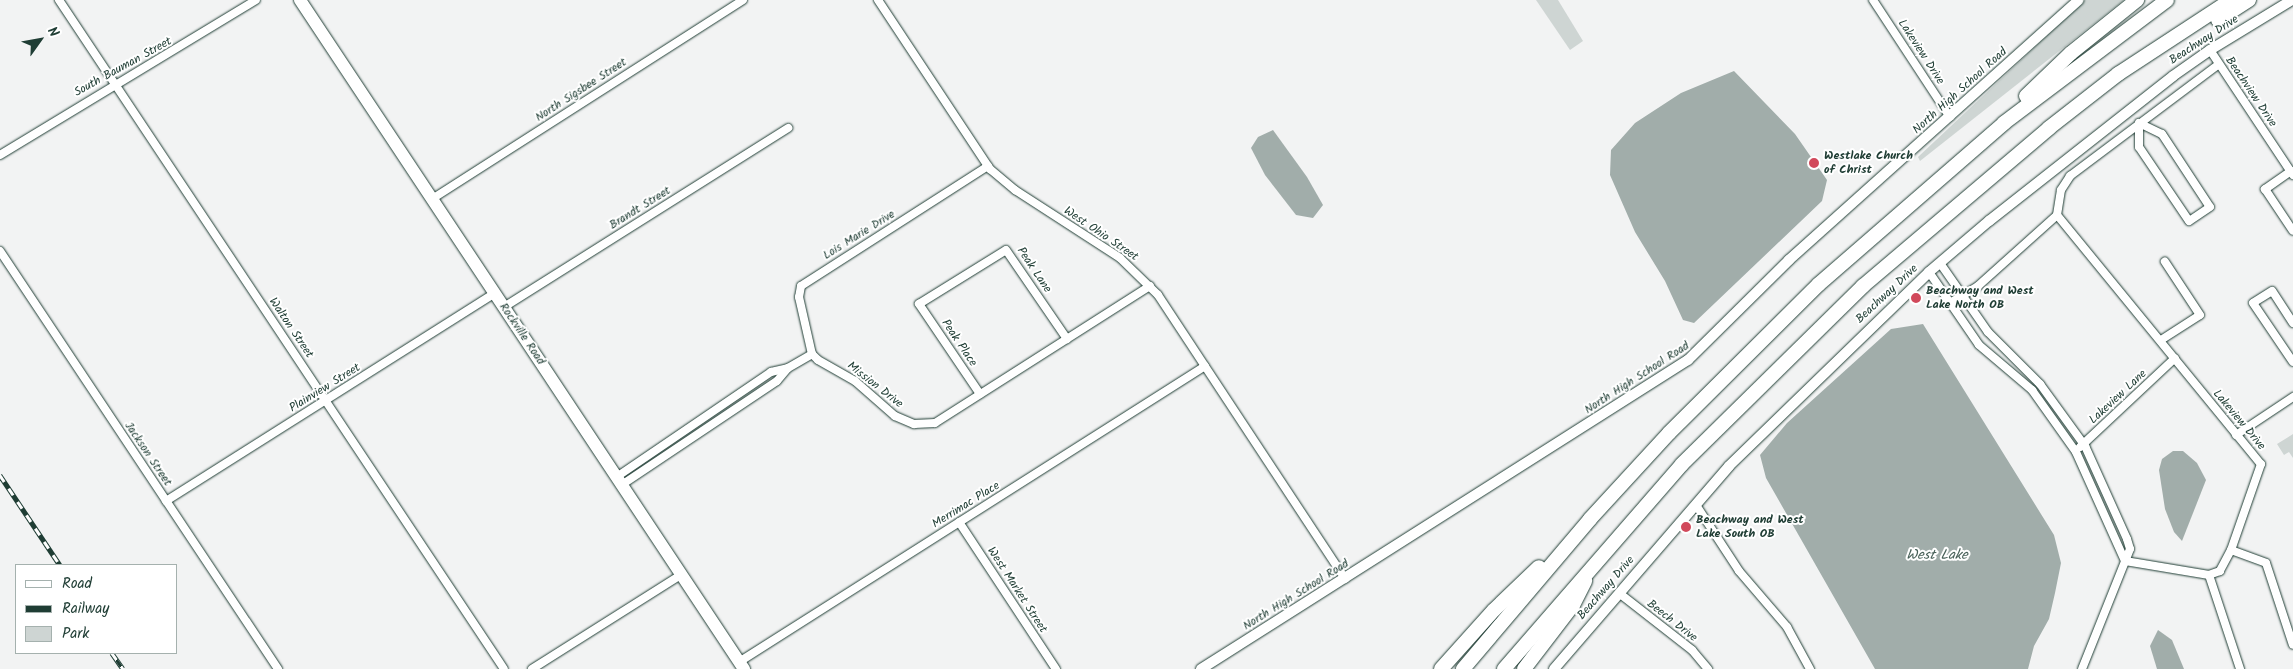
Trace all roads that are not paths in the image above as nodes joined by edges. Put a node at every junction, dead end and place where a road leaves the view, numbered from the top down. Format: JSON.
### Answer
{"nodes":[{"id":1,"x":59,"y":0,"type":"edge"},
{"id":2,"x":256,"y":0,"type":"edge"},
{"id":3,"x":300,"y":0,"type":"edge"},
{"id":4,"x":743,"y":0,"type":"edge"},
{"id":5,"x":878,"y":0,"type":"edge"},
{"id":6,"x":1873,"y":0,"type":"edge"},
{"id":7,"x":2079,"y":0,"type":"edge"},
{"id":8,"x":2137,"y":0,"type":"edge"},
{"id":9,"x":2167,"y":0,"type":"edge"},
{"id":10,"x":2231,"y":0,"type":"edge"},
{"id":11,"x":2248,"y":0,"type":"edge"},
{"id":12,"x":2292,"y":0,"type":"edge"},
{"id":13,"x":2210,"y":50,"type":"junction"},
{"id":14,"x":2219,"y":64,"type":"junction"},
{"id":15,"x":2118,"y":74,"type":"junction"},
{"id":16,"x":116,"y":85,"type":"junction"},
{"id":17,"x":1950,"y":117,"type":"junction"},
{"id":18,"x":2139,"y":123,"type":"junction"},
{"id":19,"x":788,"y":128,"type":"dead end"},
{"id":20,"x":0,"y":155,"type":"edge"},
{"id":21,"x":988,"y":166,"type":"junction"},
{"id":22,"x":1946,"y":171,"type":"junction"},
{"id":23,"x":2292,"y":173,"type":"edge"},
{"id":24,"x":432,"y":198,"type":"junction"},
{"id":25,"x":2057,"y":215,"type":"junction"},
{"id":26,"x":2293,"y":230,"type":"edge"},
{"id":27,"x":0,"y":251,"type":"edge"},
{"id":28,"x":2165,"y":262,"type":"dead end"},
{"id":29,"x":1940,"y":263,"type":"junction"},
{"id":30,"x":1929,"y":272,"type":"junction"},
{"id":31,"x":1150,"y":286,"type":"junction"},
{"id":32,"x":495,"y":293,"type":"junction"},
{"id":33,"x":1963,"y":296,"type":"junction"},
{"id":34,"x":1950,"y":303,"type":"junction"},
{"id":35,"x":919,"y":304,"type":"joint"},
{"id":36,"x":504,"y":307,"type":"junction"},
{"id":37,"x":2293,"y":323,"type":"edge"},
{"id":38,"x":1067,"y":339,"type":"junction"},
{"id":39,"x":2161,"y":340,"type":"junction"},
{"id":40,"x":812,"y":354,"type":"junction"},
{"id":41,"x":2175,"y":358,"type":"junction"},
{"id":42,"x":2293,"y":362,"type":"edge"},
{"id":43,"x":1204,"y":366,"type":"junction"},
{"id":44,"x":980,"y":394,"type":"junction"},
{"id":45,"x":2293,"y":397,"type":"edge"},
{"id":46,"x":326,"y":401,"type":"junction"},
{"id":47,"x":2236,"y":435,"type":"junction"},
{"id":48,"x":2083,"y":444,"type":"junction"},
{"id":49,"x":2076,"y":452,"type":"junction"},
{"id":50,"x":620,"y":480,"type":"junction"},
{"id":51,"x":166,"y":501,"type":"junction"},
{"id":52,"x":1696,"y":505,"type":"junction"},
{"id":53,"x":1590,"y":519,"type":"junction"},
{"id":54,"x":959,"y":522,"type":"junction"},
{"id":55,"x":2231,"y":550,"type":"junction"},
{"id":56,"x":2125,"y":561,"type":"junction"},
{"id":57,"x":1594,"y":562,"type":"junction"},
{"id":58,"x":682,"y":574,"type":"junction"},
{"id":59,"x":2209,"y":575,"type":"junction"},
{"id":60,"x":1344,"y":579,"type":"junction"},
{"id":61,"x":1619,"y":593,"type":"junction"},
{"id":62,"x":2293,"y":642,"type":"edge"},
{"id":63,"x":742,"y":666,"type":"edge"},
{"id":64,"x":278,"y":669,"type":"edge"},
{"id":65,"x":504,"y":669,"type":"edge"},
{"id":66,"x":532,"y":669,"type":"edge"},
{"id":67,"x":1056,"y":669,"type":"edge"},
{"id":68,"x":1201,"y":669,"type":"edge"},
{"id":69,"x":1441,"y":669,"type":"edge"},
{"id":70,"x":1463,"y":669,"type":"edge"},
{"id":71,"x":1504,"y":669,"type":"edge"},
{"id":72,"x":1524,"y":669,"type":"edge"},
{"id":73,"x":1554,"y":669,"type":"edge"},
{"id":74,"x":1708,"y":669,"type":"edge"},
{"id":75,"x":1810,"y":669,"type":"edge"},
{"id":76,"x":2082,"y":669,"type":"edge"},
{"id":77,"x":2240,"y":669,"type":"edge"}],
"edges":[{"from":1,"to":16,"type":"street","name":"Walton Street"},
{"from":2,"to":16,"type":"street","name":"South Bauman Street"},
{"from":3,"to":24,"type":"main road","name":"Rockville Road"},
{"from":4,"to":24,"type":"street","name":"North Sigsbee Street"},
{"from":5,"to":21,"type":"street","name":"West Ohio Street"},
{"from":6,"to":17,"type":"street","name":"Lakeview Drive"},
{"from":7,"to":17,"type":"street","name":"North High School Road"},
{"from":8,"to":22,"type":"highway"},
{"from":9,"to":22,"type":"highway"},
{"from":10,"to":15,"type":"highway"},
{"from":11,"to":15,"type":"highway"},
{"from":12,"to":13,"type":"street","name":"Beachway Drive"},
{"from":13,"to":14,"type":"street","name":"Beachview Drive"},
{"from":13,"to":29,"type":"street","name":"Beachway Drive"},
{"from":14,"to":18,"type":"street"},
{"from":14,"to":23,"type":"street","name":"Beachview Drive"},
{"from":15,"to":57,"type":"highway"},
{"from":16,"to":20,"type":"street","name":"South Bauman Street"},
{"from":16,"to":46,"type":"street","name":"Walton Street"},
{"from":17,"to":60,"type":"street","name":"North High School Road"},
{"from":18,"to":18,"type":"street"},
{"from":18,"to":25,"type":"street"},
{"from":19,"to":36,"type":"street","name":"Brandt Street"},
{"from":21,"to":31,"type":"street","name":"West Ohio Street"},
{"from":21,"to":40,"type":"street","name":"Lois Marie Drive"},
{"from":22,"to":53,"type":"highway"},
{"from":23,"to":26,"type":"street","name":"Beachview Drive"},
{"from":24,"to":32,"type":"main road","name":"Rockville Road"},
{"from":25,"to":33,"type":"street"},
{"from":25,"to":39,"type":"street","name":"Lakeview Drive"},
{"from":27,"to":51,"type":"street","name":"Jackson Street"},
{"from":28,"to":39,"type":"street"},
{"from":29,"to":30,"type":"street","name":"Beachway Drive"},
{"from":29,"to":33,"type":"street"},
{"from":30,"to":34,"type":"street"},
{"from":30,"to":52,"type":"street","name":"Beachway Drive"},
{"from":31,"to":38,"type":"street","name":"Mission Drive"},
{"from":31,"to":43,"type":"street","name":"West Ohio Street"},
{"from":32,"to":36,"type":"main road","name":"Rockville Road"},
{"from":32,"to":46,"type":"street","name":"Plainview Street"},
{"from":33,"to":34,"type":"street"},
{"from":33,"to":48,"type":"street"},
{"from":34,"to":49,"type":"street"},
{"from":35,"to":38,"type":"street","name":"Peak Lane"},
{"from":35,"to":44,"type":"street","name":"Peak Place"},
{"from":36,"to":50,"type":"main road","name":"Rockville Road"},
{"from":37,"to":42,"type":"street"},
{"from":38,"to":44,"type":"street","name":"Mission Drive"},
{"from":39,"to":41,"type":"street","name":"Lakeview Drive"},
{"from":40,"to":44,"type":"street","name":"Mission Drive"},
{"from":40,"to":50,"type":"street"},
{"from":41,"to":47,"type":"street","name":"Lakeview Drive"},
{"from":41,"to":48,"type":"street","name":"Lakeview Lane"},
{"from":43,"to":54,"type":"street","name":"Merrimac Place"},
{"from":43,"to":60,"type":"street","name":"West Ohio Street"},
{"from":45,"to":47,"type":"street"},
{"from":46,"to":51,"type":"street","name":"Plainview Street"},
{"from":46,"to":65,"type":"street","name":"Walton Street"},
{"from":47,"to":55,"type":"street","name":"Lakeview Drive"},
{"from":48,"to":49,"type":"street","name":"Lakeview Lane"},
{"from":48,"to":56,"type":"street"},
{"from":49,"to":56,"type":"street"},
{"from":50,"to":58,"type":"main road","name":"Rockville Road"},
{"from":51,"to":64,"type":"street","name":"Jackson Street"},
{"from":52,"to":61,"type":"street","name":"Beachway Drive"},
{"from":52,"to":75,"type":"street"},
{"from":53,"to":69,"type":"highway"},
{"from":53,"to":70,"type":"highway"},
{"from":54,"to":63,"type":"street","name":"Merrimac Place"},
{"from":54,"to":67,"type":"street","name":"West Market Street"},
{"from":55,"to":59,"type":"street","name":"Lakeview Drive"},
{"from":55,"to":62,"type":"street"},
{"from":56,"to":59,"type":"street"},
{"from":56,"to":76,"type":"street"},
{"from":57,"to":71,"type":"highway"},
{"from":57,"to":72,"type":"highway"},
{"from":58,"to":63,"type":"main road","name":"Rockville Road"},
{"from":58,"to":66,"type":"street"},
{"from":59,"to":77,"type":"street"},
{"from":60,"to":68,"type":"street","name":"North High School Road"},
{"from":61,"to":73,"type":"street","name":"Beachway Drive"},
{"from":61,"to":74,"type":"street","name":"Beech Drive"}]}
